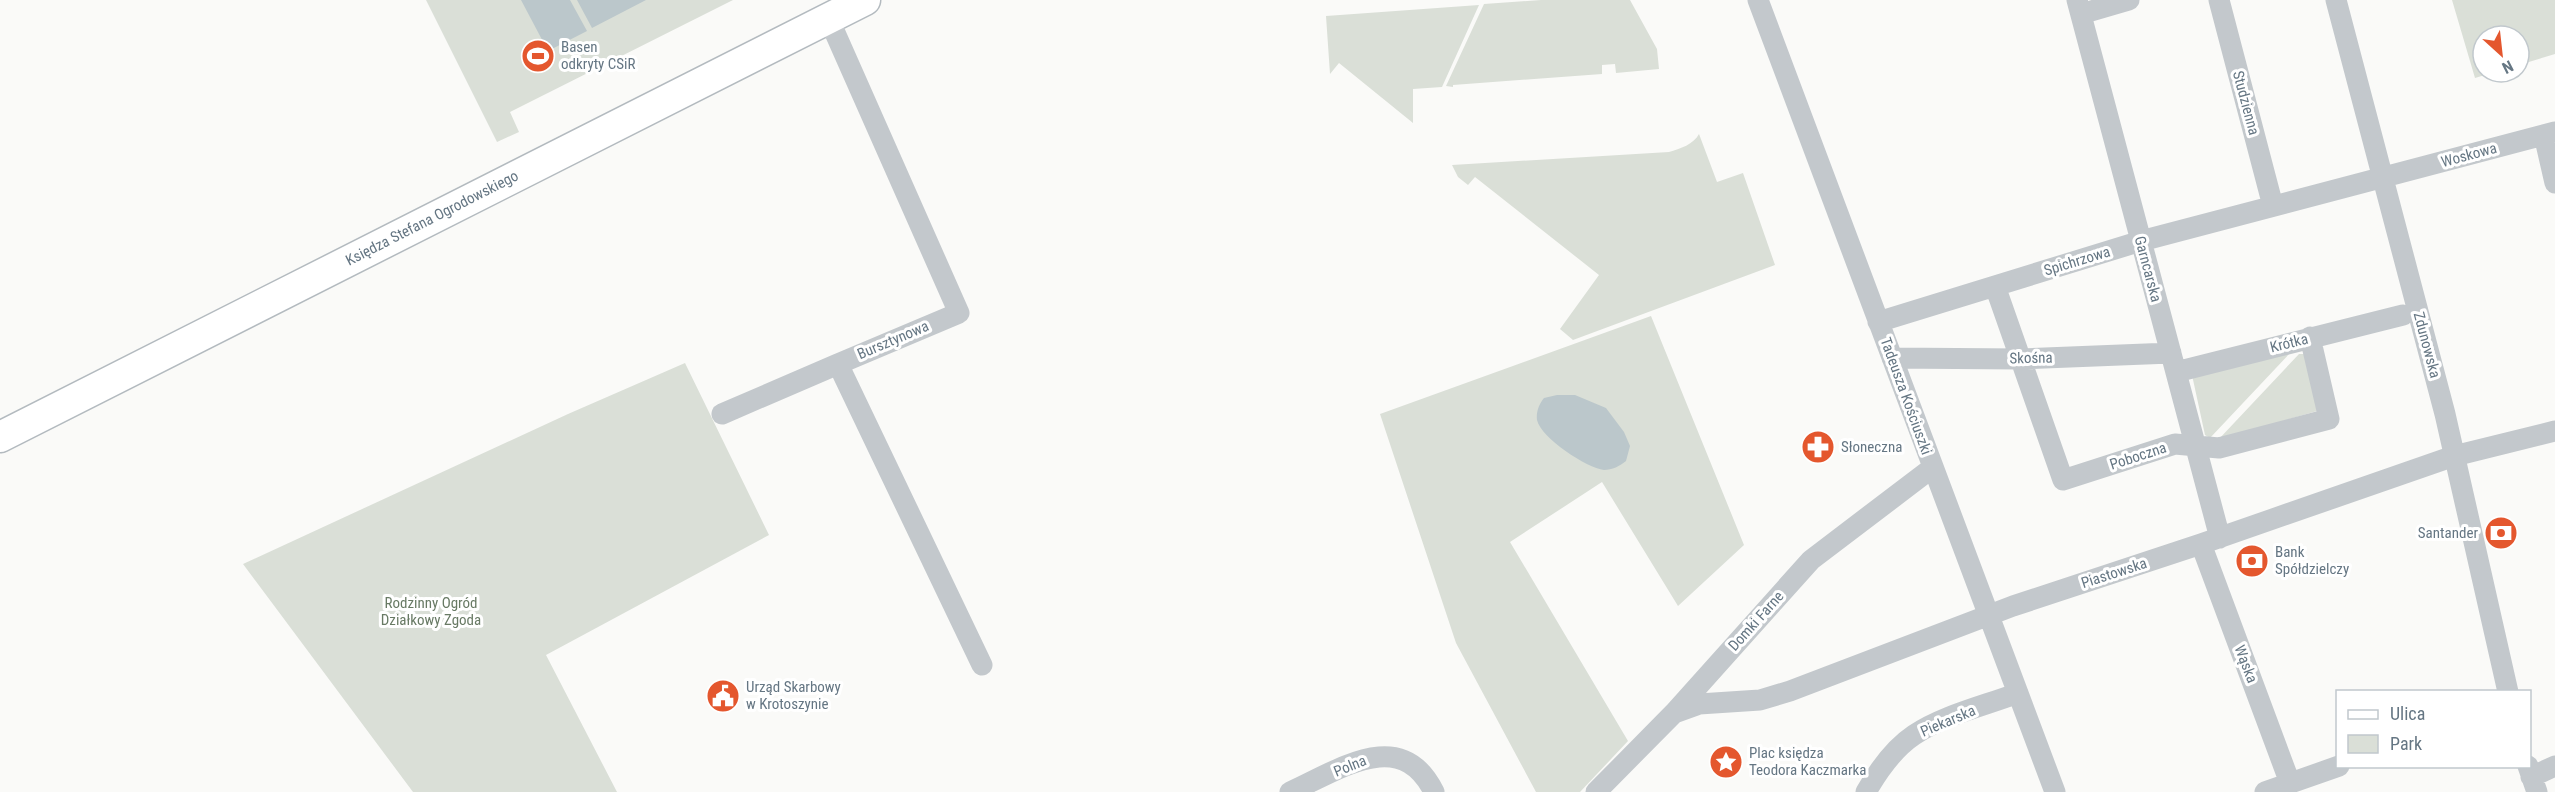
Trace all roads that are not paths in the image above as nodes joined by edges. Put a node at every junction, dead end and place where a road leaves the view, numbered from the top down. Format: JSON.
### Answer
{"nodes":[{"id":1,"x":865,"y":0,"type":"edge"},
{"id":2,"x":1758,"y":0,"type":"edge"},
{"id":3,"x":2129,"y":0,"type":"edge"},
{"id":4,"x":2219,"y":0,"type":"edge"},
{"id":5,"x":2336,"y":0,"type":"edge"},
{"id":6,"x":2079,"y":7,"type":"edge"},
{"id":7,"x":828,"y":17,"type":"junction"},
{"id":8,"x":2549,"y":133,"type":"edge"},
{"id":9,"x":2383,"y":179,"type":"junction"},
{"id":10,"x":2555,"y":183,"type":"edge"},
{"id":11,"x":2273,"y":206,"type":"junction"},
{"id":12,"x":2141,"y":241,"type":"junction"},
{"id":13,"x":1995,"y":286,"type":"junction"},
{"id":14,"x":2403,"y":315,"type":"dead end"},
{"id":15,"x":1878,"y":322,"type":"junction"},
{"id":16,"x":2310,"y":337,"type":"junction"},
{"id":17,"x":1892,"y":358,"type":"junction"},
{"id":18,"x":2020,"y":359,"type":"junction"},
{"id":19,"x":2173,"y":363,"type":"junction"},
{"id":20,"x":838,"y":364,"type":"junction"},
{"id":21,"x":722,"y":414,"type":"dead end"},
{"id":22,"x":2555,"y":431,"type":"edge"},
{"id":23,"x":0,"y":437,"type":"edge"},
{"id":24,"x":2196,"y":446,"type":"junction"},
{"id":25,"x":2454,"y":456,"type":"junction"},
{"id":26,"x":1932,"y":468,"type":"junction"},
{"id":27,"x":2211,"y":541,"type":"junction"},
{"id":28,"x":1989,"y":616,"type":"junction"},
{"id":29,"x":982,"y":665,"type":"dead end"},
{"id":30,"x":2508,"y":690,"type":"edge"},
{"id":31,"x":2018,"y":693,"type":"junction"},
{"id":32,"x":1674,"y":713,"type":"junction"},
{"id":33,"x":2555,"y":766,"type":"edge"},
{"id":34,"x":2334,"y":768,"type":"edge"},
{"id":35,"x":2532,"y":778,"type":"edge"},
{"id":36,"x":2290,"y":783,"type":"junction"},
{"id":37,"x":1290,"y":792,"type":"edge"},
{"id":38,"x":1434,"y":792,"type":"edge"},
{"id":39,"x":1596,"y":792,"type":"edge"},
{"id":40,"x":1866,"y":792,"type":"edge"},
{"id":41,"x":2055,"y":792,"type":"edge"},
{"id":42,"x":2265,"y":792,"type":"edge"}],
"edges":[{"from":1,"to":7,"type":"street","name":"Księdza Stefana Ogrodowskiego"},
{"from":2,"to":15,"type":"street","name":"Tadeusza Kościuszki"},
{"from":3,"to":6,"type":"street"},
{"from":4,"to":11,"type":"street","name":"Studzienna"},
{"from":5,"to":9,"type":"street","name":"Zdunowska"},
{"from":6,"to":12,"type":"street","name":"Garncarska"},
{"from":7,"to":20,"type":"street","name":"Bursztynowa"},
{"from":7,"to":23,"type":"street","name":"Księdza Stefana Ogrodowskiego"},
{"from":8,"to":9,"type":"street","name":"Woskowa"},
{"from":8,"to":10,"type":"street"},
{"from":9,"to":11,"type":"street","name":"Spichrzowa"},
{"from":9,"to":25,"type":"street","name":"Zdunowska"},
{"from":11,"to":12,"type":"street","name":"Spichrzowa"},
{"from":12,"to":13,"type":"street","name":"Spichrzowa"},
{"from":12,"to":19,"type":"street","name":"Garncarska"},
{"from":13,"to":15,"type":"street","name":"Spichrzowa"},
{"from":13,"to":18,"type":"street"},
{"from":14,"to":16,"type":"street","name":"Krótka"},
{"from":15,"to":17,"type":"street","name":"Tadeusza Kościuszki"},
{"from":16,"to":19,"type":"street","name":"Krótka"},
{"from":16,"to":24,"type":"street","name":"Poboczna"},
{"from":17,"to":18,"type":"street","name":"Skośna"},
{"from":17,"to":26,"type":"street","name":"Tadeusza Kościuszki"},
{"from":18,"to":19,"type":"street","name":"Skośna"},
{"from":18,"to":24,"type":"street","name":"Poboczna"},
{"from":19,"to":24,"type":"street","name":"Garncarska"},
{"from":20,"to":21,"type":"street"},
{"from":20,"to":29,"type":"street","name":"Bursztynowa"},
{"from":22,"to":25,"type":"street","name":"Piastowska"},
{"from":24,"to":27,"type":"street","name":"Garncarska"},
{"from":25,"to":27,"type":"street","name":"Piastowska"},
{"from":25,"to":30,"type":"street","name":"Zdunowska"},
{"from":26,"to":28,"type":"street","name":"Tadeusza Kościuszki"},
{"from":26,"to":32,"type":"street","name":"Domki Farne"},
{"from":27,"to":28,"type":"street","name":"Piastowska"},
{"from":27,"to":36,"type":"street","name":"Wąska"},
{"from":28,"to":31,"type":"street","name":"Tadeusza Kościuszki"},
{"from":28,"to":32,"type":"street","name":"Piastowska"},
{"from":31,"to":40,"type":"street","name":"Piekarska"},
{"from":31,"to":41,"type":"street","name":"Tadeusza Kościuszki"},
{"from":32,"to":39,"type":"street","name":"Domki Farne"},
{"from":33,"to":35,"type":"street"},
{"from":34,"to":36,"type":"street"},
{"from":36,"to":42,"type":"street"},
{"from":37,"to":38,"type":"street","name":"Polna"}]}
